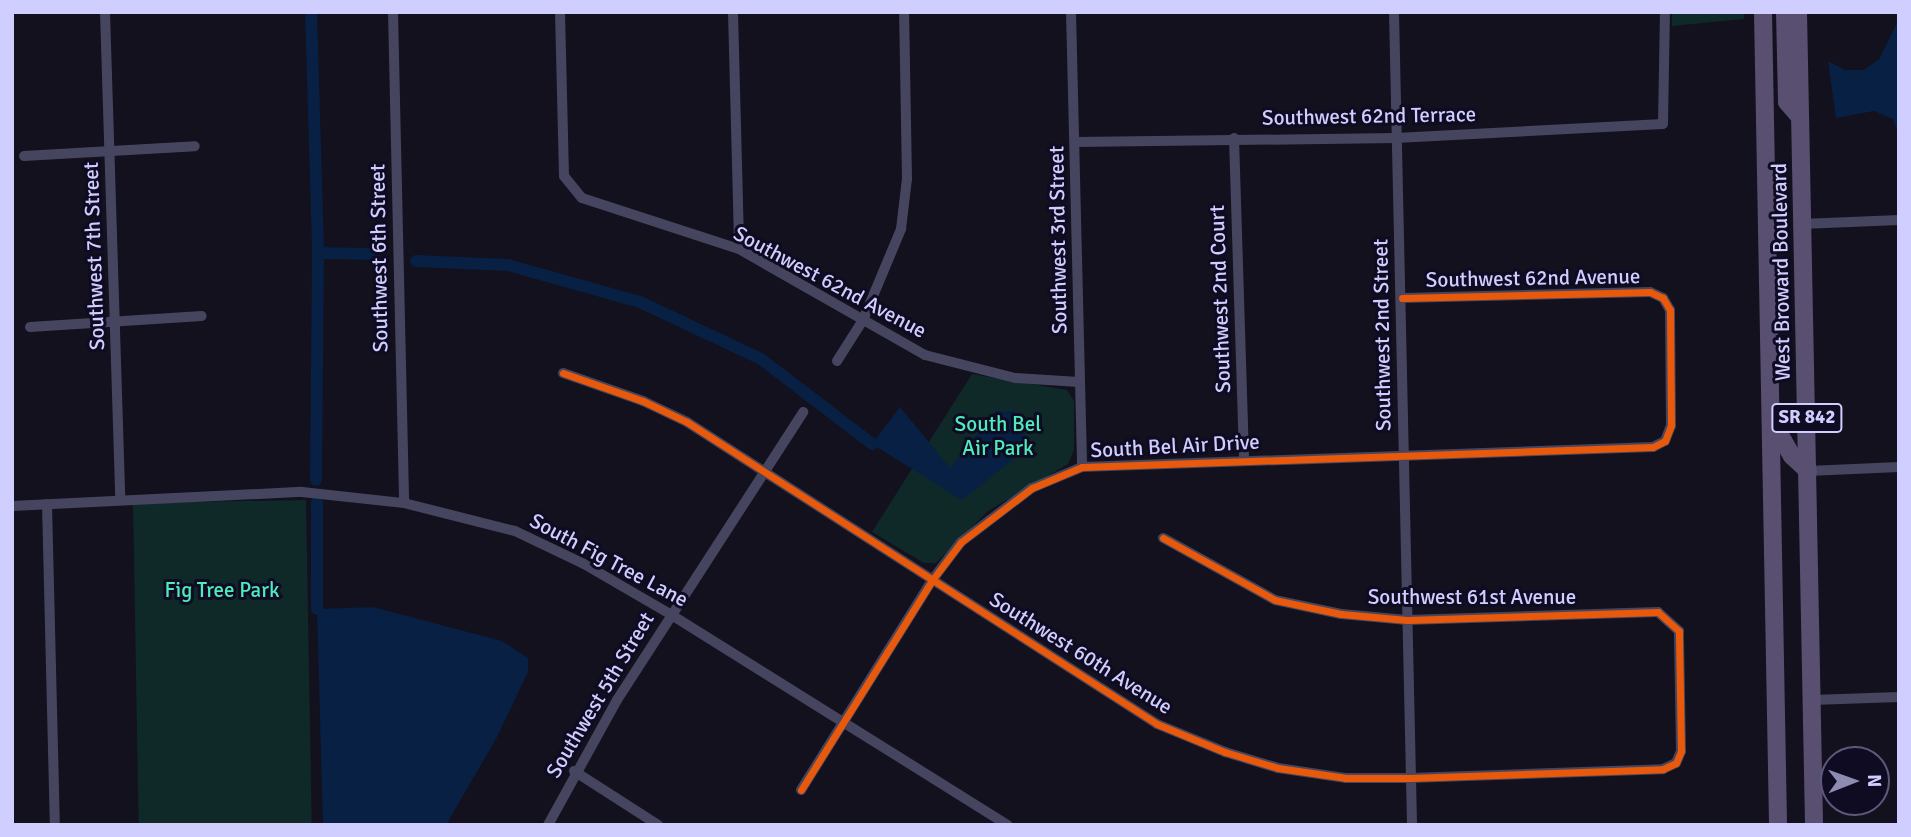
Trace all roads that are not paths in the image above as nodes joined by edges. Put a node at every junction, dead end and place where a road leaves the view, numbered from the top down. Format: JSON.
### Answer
{"nodes":[{"id":1,"x":105,"y":12,"type":"edge"},
{"id":2,"x":393,"y":12,"type":"edge"},
{"id":3,"x":560,"y":12,"type":"edge"},
{"id":4,"x":733,"y":12,"type":"edge"},
{"id":5,"x":904,"y":12,"type":"edge"},
{"id":6,"x":1071,"y":12,"type":"edge"},
{"id":7,"x":1394,"y":12,"type":"edge"},
{"id":8,"x":1665,"y":12,"type":"edge"},
{"id":9,"x":1763,"y":12,"type":"edge"},
{"id":10,"x":1785,"y":12,"type":"edge"},
{"id":11,"x":1798,"y":12,"type":"edge"},
{"id":12,"x":1800,"y":117,"type":"junction"},
{"id":13,"x":1234,"y":138,"type":"junction"},
{"id":14,"x":1396,"y":138,"type":"junction"},
{"id":15,"x":1076,"y":142,"type":"junction"},
{"id":16,"x":195,"y":146,"type":"dead end"},
{"id":17,"x":109,"y":150,"type":"junction"},
{"id":18,"x":24,"y":156,"type":"dead end"},
{"id":19,"x":1899,"y":220,"type":"edge"},
{"id":20,"x":1802,"y":224,"type":"junction"},
{"id":21,"x":739,"y":250,"type":"junction"},
{"id":22,"x":1402,"y":298,"type":"junction"},
{"id":23,"x":202,"y":316,"type":"dead end"},
{"id":24,"x":863,"y":320,"type":"junction"},
{"id":25,"x":116,"y":321,"type":"junction"},
{"id":26,"x":30,"y":327,"type":"dead end"},
{"id":27,"x":837,"y":360,"type":"dead end"},
{"id":28,"x":564,"y":373,"type":"dead end"},
{"id":29,"x":1079,"y":382,"type":"junction"},
{"id":30,"x":803,"y":412,"type":"dead end"},
{"id":31,"x":1770,"y":418,"type":"junction"},
{"id":32,"x":1665,"y":441,"type":"joint"},
{"id":33,"x":1403,"y":456,"type":"junction"},
{"id":34,"x":1244,"y":459,"type":"junction"},
{"id":35,"x":1082,"y":467,"type":"junction"},
{"id":36,"x":1899,"y":467,"type":"edge"},
{"id":37,"x":765,"y":471,"type":"junction"},
{"id":38,"x":1808,"y":471,"type":"junction"},
{"id":39,"x":120,"y":498,"type":"junction"},
{"id":40,"x":404,"y":503,"type":"junction"},
{"id":41,"x":47,"y":504,"type":"junction"},
{"id":42,"x":12,"y":506,"type":"edge"},
{"id":43,"x":1163,"y":538,"type":"dead end"},
{"id":44,"x":933,"y":579,"type":"junction"},
{"id":45,"x":670,"y":614,"type":"junction"},
{"id":46,"x":1407,"y":620,"type":"junction"},
{"id":47,"x":1899,"y":697,"type":"edge"},
{"id":48,"x":1812,"y":701,"type":"junction"},
{"id":49,"x":844,"y":722,"type":"junction"},
{"id":50,"x":1676,"y":763,"type":"joint"},
{"id":51,"x":574,"y":771,"type":"junction"},
{"id":52,"x":1410,"y":778,"type":"junction"},
{"id":53,"x":801,"y":790,"type":"dead end"},
{"id":54,"x":55,"y":825,"type":"edge"},
{"id":55,"x":548,"y":825,"type":"edge"},
{"id":56,"x":658,"y":825,"type":"edge"},
{"id":57,"x":1008,"y":825,"type":"edge"},
{"id":58,"x":1412,"y":825,"type":"edge"},
{"id":59,"x":1778,"y":825,"type":"edge"},
{"id":60,"x":1814,"y":825,"type":"edge"}],
"edges":[{"from":1,"to":17,"type":"street","name":"Southwest 7th Street"},
{"from":2,"to":40,"type":"street","name":"Southwest 6th Street"},
{"from":3,"to":21,"type":"street","name":"Southwest 62nd Avenue"},
{"from":4,"to":21,"type":"street"},
{"from":5,"to":24,"type":"street"},
{"from":6,"to":15,"type":"street","name":"Southwest 3rd Street"},
{"from":7,"to":14,"type":"street","name":"Southwest 2nd Street"},
{"from":8,"to":14,"type":"street","name":"Southwest 62nd Terrace"},
{"from":9,"to":31,"type":"main road","name":"West Broward Boulevard","number":"SR 842"},
{"from":10,"to":12,"type":"main road"},
{"from":11,"to":12,"type":"main road","name":"West Broward Boulevard","number":"SR 842"},
{"from":12,"to":20,"type":"main road","name":"West Broward Boulevard","number":"SR 842"},
{"from":13,"to":14,"type":"street","name":"Southwest 62nd Terrace"},
{"from":13,"to":15,"type":"street","name":"Southwest 62nd Terrace"},
{"from":13,"to":34,"type":"street","name":"Southwest 2nd Court"},
{"from":14,"to":22,"type":"street","name":"Southwest 2nd Street"},
{"from":15,"to":29,"type":"street","name":"Southwest 3rd Street"},
{"from":16,"to":17,"type":"street"},
{"from":17,"to":18,"type":"street"},
{"from":17,"to":25,"type":"street","name":"Southwest 7th Street"},
{"from":19,"to":20,"type":"street"},
{"from":20,"to":38,"type":"main road","name":"West Broward Boulevard","number":"SR 842"},
{"from":21,"to":24,"type":"street","name":"Southwest 62nd Avenue"},
{"from":22,"to":32,"type":"street","name":"Southwest 62nd Avenue"},
{"from":22,"to":33,"type":"street","name":"Southwest 2nd Street"},
{"from":23,"to":25,"type":"street"},
{"from":24,"to":27,"type":"street"},
{"from":24,"to":29,"type":"street","name":"Southwest 62nd Avenue"},
{"from":25,"to":26,"type":"street"},
{"from":25,"to":39,"type":"street","name":"Southwest 7th Street"},
{"from":28,"to":37,"type":"street","name":"Southwest 60th Avenue"},
{"from":29,"to":35,"type":"street","name":"Southwest 3rd Street"},
{"from":30,"to":37,"type":"street","name":"Southwest 5th Street"},
{"from":31,"to":38,"type":"main road"},
{"from":31,"to":59,"type":"main road","name":"West Broward Boulevard","number":"SR 842"},
{"from":32,"to":33,"type":"street","name":"South Bel Air Drive"},
{"from":33,"to":34,"type":"street","name":"South Bel Air Drive"},
{"from":33,"to":46,"type":"street","name":"Southwest 2nd Street"},
{"from":34,"to":35,"type":"street","name":"South Bel Air Drive"},
{"from":35,"to":44,"type":"street","name":"South Bel Air Drive"},
{"from":36,"to":38,"type":"street"},
{"from":37,"to":44,"type":"street","name":"Southwest 60th Avenue"},
{"from":37,"to":45,"type":"street","name":"Southwest 5th Street"},
{"from":38,"to":48,"type":"main road","name":"West Broward Boulevard","number":"SR 842"},
{"from":39,"to":40,"type":"street","name":"South Fig Tree Lane"},
{"from":39,"to":41,"type":"street","name":"South Fig Tree Lane"},
{"from":40,"to":45,"type":"street","name":"South Fig Tree Lane"},
{"from":41,"to":42,"type":"street","name":"South Fig Tree Lane"},
{"from":41,"to":54,"type":"street"},
{"from":43,"to":46,"type":"street","name":"Southwest 61st Avenue"},
{"from":44,"to":49,"type":"street","name":"South Bel Air Drive"},
{"from":44,"to":52,"type":"street","name":"Southwest 60th Avenue"},
{"from":45,"to":49,"type":"street","name":"South Fig Tree Lane"},
{"from":45,"to":51,"type":"street","name":"Southwest 5th Street"},
{"from":46,"to":50,"type":"street","name":"Southwest 61st Avenue"},
{"from":46,"to":52,"type":"street","name":"Southwest 2nd Street"},
{"from":47,"to":48,"type":"street"},
{"from":48,"to":60,"type":"main road","name":"West Broward Boulevard","number":"SR 842"},
{"from":49,"to":53,"type":"street","name":"South Bel Air Drive"},
{"from":49,"to":57,"type":"street","name":"South Fig Tree Lane"},
{"from":50,"to":52,"type":"street","name":"Southwest 60th Avenue"},
{"from":51,"to":55,"type":"street","name":"Southwest 5th Street"},
{"from":51,"to":56,"type":"street"},
{"from":52,"to":58,"type":"street","name":"Southwest 2nd Street"}]}
